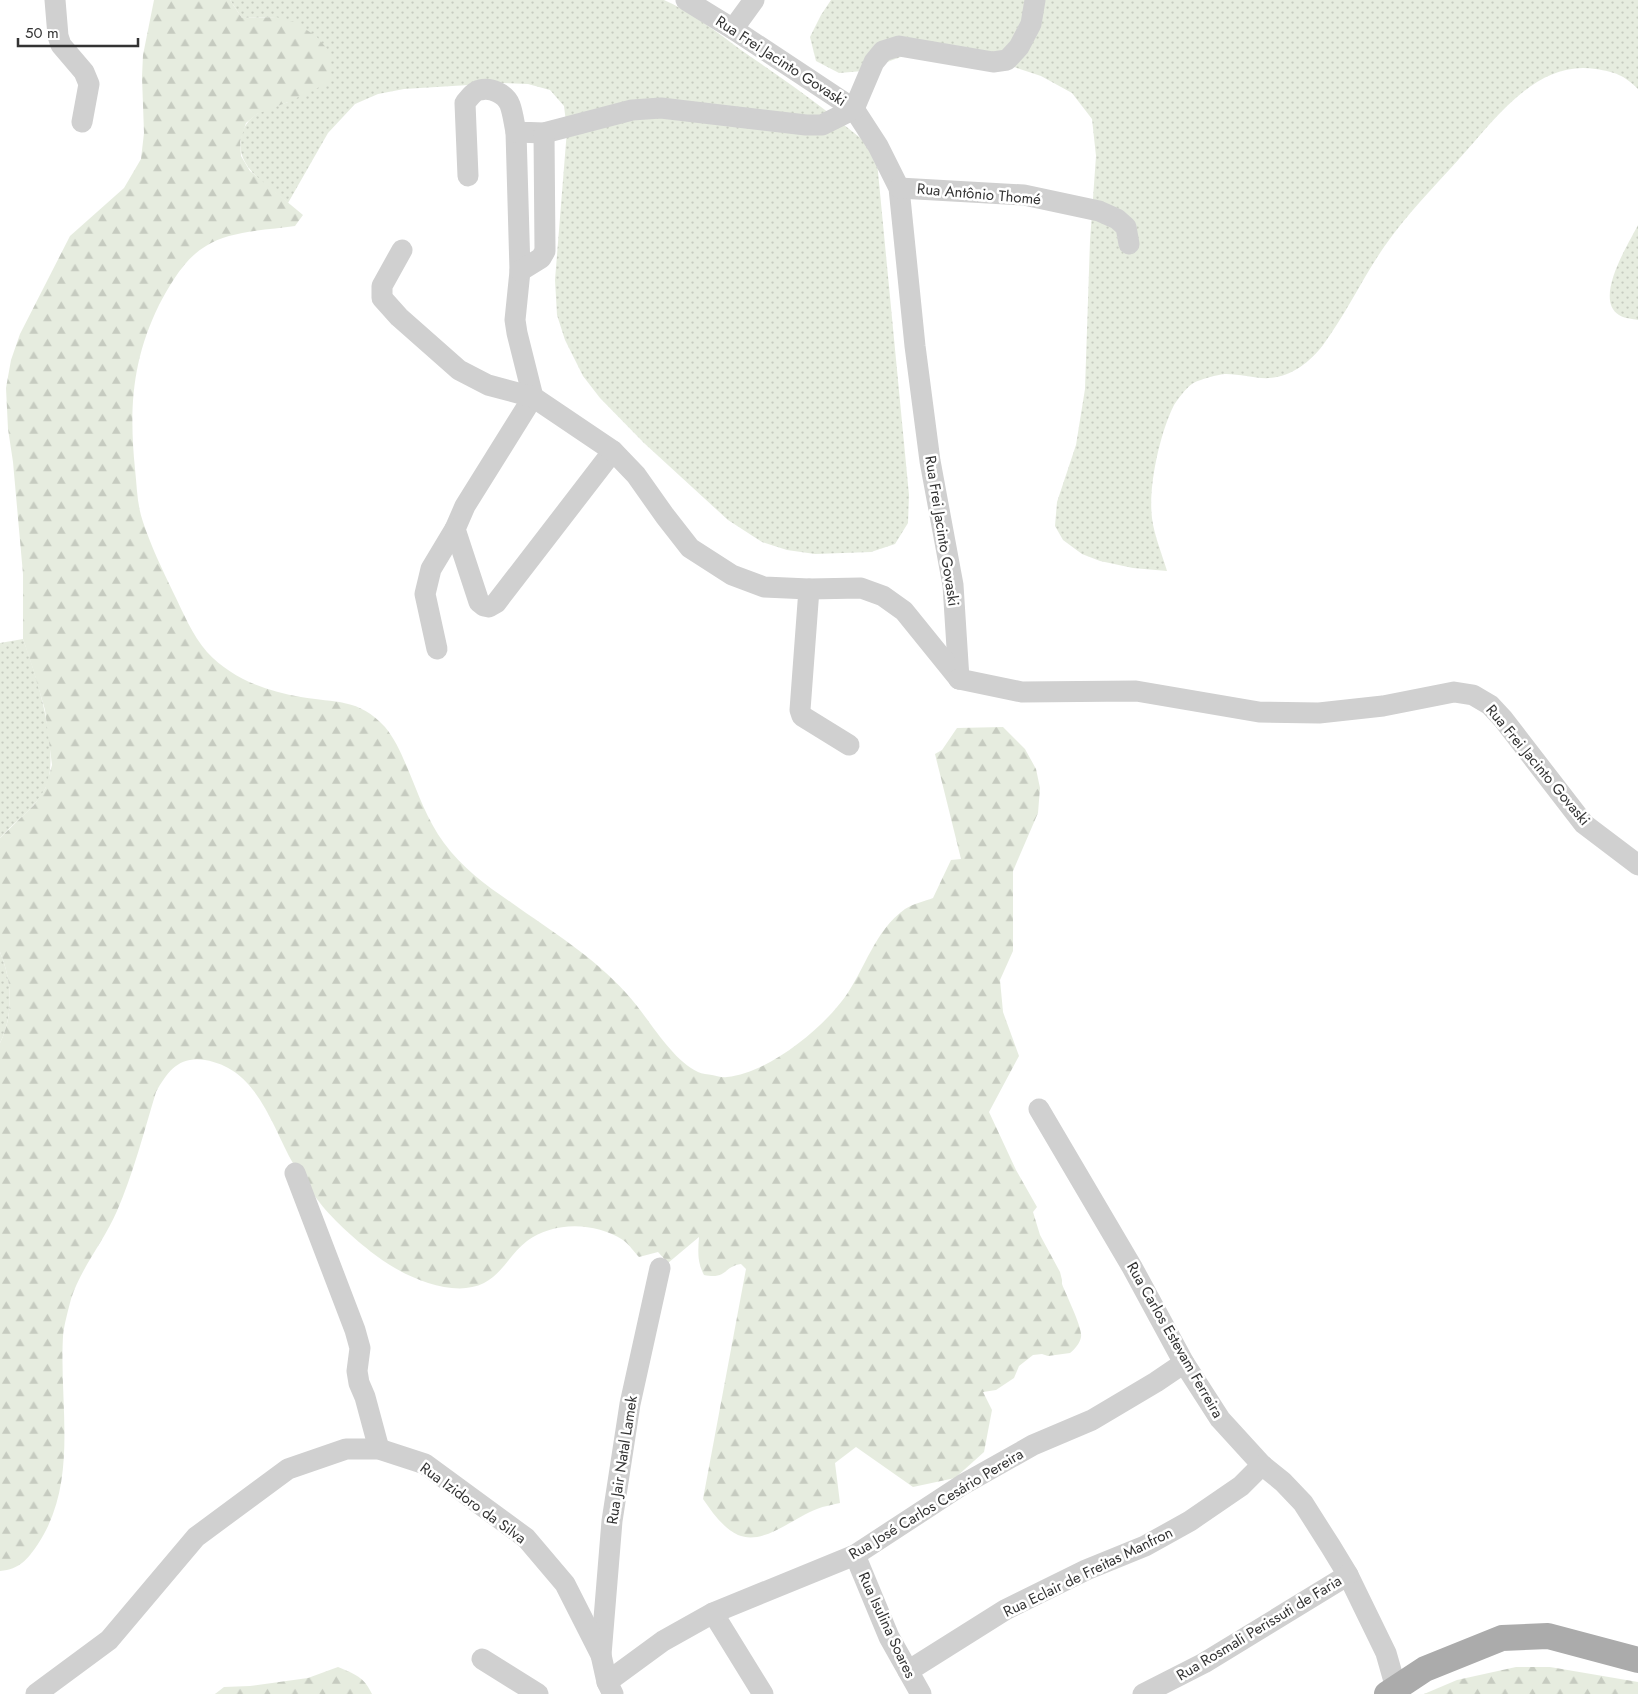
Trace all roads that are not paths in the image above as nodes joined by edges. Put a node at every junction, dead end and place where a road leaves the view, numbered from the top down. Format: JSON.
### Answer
{"nodes":[{"id":1,"x":56,"y":0,"type":"edge"},
{"id":2,"x":686,"y":0,"type":"edge"},
{"id":3,"x":754,"y":0,"type":"edge"},
{"id":4,"x":1035,"y":0,"type":"edge"},
{"id":5,"x":734,"y":29,"type":"junction"},
{"id":6,"x":854,"y":109,"type":"junction"},
{"id":7,"x":82,"y":122,"type":"dead end"},
{"id":8,"x":516,"y":132,"type":"junction"},
{"id":9,"x":544,"y":133,"type":"junction"},
{"id":10,"x":468,"y":176,"type":"dead end"},
{"id":11,"x":899,"y":188,"type":"junction"},
{"id":12,"x":1129,"y":244,"type":"dead end"},
{"id":13,"x":402,"y":250,"type":"dead end"},
{"id":14,"x":520,"y":271,"type":"junction"},
{"id":15,"x":533,"y":397,"type":"junction"},
{"id":16,"x":613,"y":450,"type":"junction"},
{"id":17,"x":455,"y":529,"type":"junction"},
{"id":18,"x":809,"y":589,"type":"junction"},
{"id":19,"x":438,"y":650,"type":"dead end"},
{"id":20,"x":959,"y":679,"type":"junction"},
{"id":21,"x":849,"y":745,"type":"dead end"},
{"id":22,"x":1638,"y":865,"type":"edge"},
{"id":23,"x":1039,"y":1109,"type":"dead end"},
{"id":24,"x":295,"y":1174,"type":"dead end"},
{"id":25,"x":660,"y":1268,"type":"dead end"},
{"id":26,"x":1184,"y":1363,"type":"junction"},
{"id":27,"x":379,"y":1449,"type":"junction"},
{"id":28,"x":1262,"y":1465,"type":"junction"},
{"id":29,"x":855,"y":1556,"type":"junction"},
{"id":30,"x":1348,"y":1575,"type":"junction"},
{"id":31,"x":713,"y":1614,"type":"junction"},
{"id":32,"x":601,"y":1655,"type":"junction"},
{"id":33,"x":482,"y":1659,"type":"dead end"},
{"id":34,"x":1638,"y":1660,"type":"edge"},
{"id":35,"x":908,"y":1672,"type":"junction"},
{"id":36,"x":610,"y":1688,"type":"edge"},
{"id":37,"x":1391,"y":1691,"type":"edge"},
{"id":38,"x":36,"y":1694,"type":"edge"},
{"id":39,"x":538,"y":1694,"type":"edge"},
{"id":40,"x":763,"y":1694,"type":"edge"},
{"id":41,"x":921,"y":1694,"type":"edge"},
{"id":42,"x":1143,"y":1694,"type":"edge"}],
"edges":[{"from":1,"to":7,"type":"street"},
{"from":2,"to":5,"type":"street","name":"Rua Frei Jacinto Govaski"},
{"from":3,"to":5,"type":"street"},
{"from":4,"to":6,"type":"street"},
{"from":5,"to":6,"type":"street","name":"Rua Frei Jacinto Govaski"},
{"from":6,"to":9,"type":"street"},
{"from":6,"to":11,"type":"street","name":"Rua Frei Jacinto Govaski"},
{"from":8,"to":9,"type":"street"},
{"from":8,"to":10,"type":"street"},
{"from":8,"to":14,"type":"street"},
{"from":9,"to":14,"type":"street"},
{"from":11,"to":12,"type":"street","name":"Rua Antônio Thomé"},
{"from":11,"to":20,"type":"street","name":"Rua Frei Jacinto Govaski"},
{"from":13,"to":15,"type":"street"},
{"from":14,"to":15,"type":"street"},
{"from":15,"to":16,"type":"street"},
{"from":15,"to":17,"type":"street"},
{"from":16,"to":17,"type":"street"},
{"from":16,"to":18,"type":"street"},
{"from":17,"to":19,"type":"street"},
{"from":18,"to":20,"type":"street"},
{"from":18,"to":21,"type":"street"},
{"from":20,"to":22,"type":"street","name":"Rua Frei Jacinto Govaski"},
{"from":23,"to":26,"type":"street","name":"Rua Carlos Estevam Ferreira"},
{"from":24,"to":27,"type":"street"},
{"from":25,"to":32,"type":"street","name":"Rua Jair Natal Lamek"},
{"from":26,"to":28,"type":"street","name":"Rua Carlos Estevam Ferreira"},
{"from":26,"to":29,"type":"street","name":"Rua José Carlos Cesário Pereira"},
{"from":27,"to":32,"type":"street","name":"Rua Izidoro da Silva"},
{"from":27,"to":38,"type":"street","name":"Rua Izidoro da Silva"},
{"from":28,"to":30,"type":"street","name":"Rua Carlos Estevam Ferreira"},
{"from":28,"to":35,"type":"street","name":"Rua Eclair de Freitas Manfron"},
{"from":29,"to":31,"type":"street","name":"Rua José Carlos Cesário Pereira"},
{"from":29,"to":35,"type":"street","name":"Rua Isulina Soares"},
{"from":30,"to":37,"type":"street","name":"Rua Carlos Estevam Ferreira"},
{"from":30,"to":42,"type":"street","name":"Rua Rosmali Perissuti de Faria"},
{"from":31,"to":36,"type":"street","name":"Rua José Carlos Cesário Pereira"},
{"from":31,"to":40,"type":"street"},
{"from":32,"to":36,"type":"street","name":"Rua Izidoro da Silva"},
{"from":33,"to":39,"type":"street"},
{"from":34,"to":37,"type":"main road"},
{"from":35,"to":41,"type":"street","name":"Rua Isulina Soares"}]}
